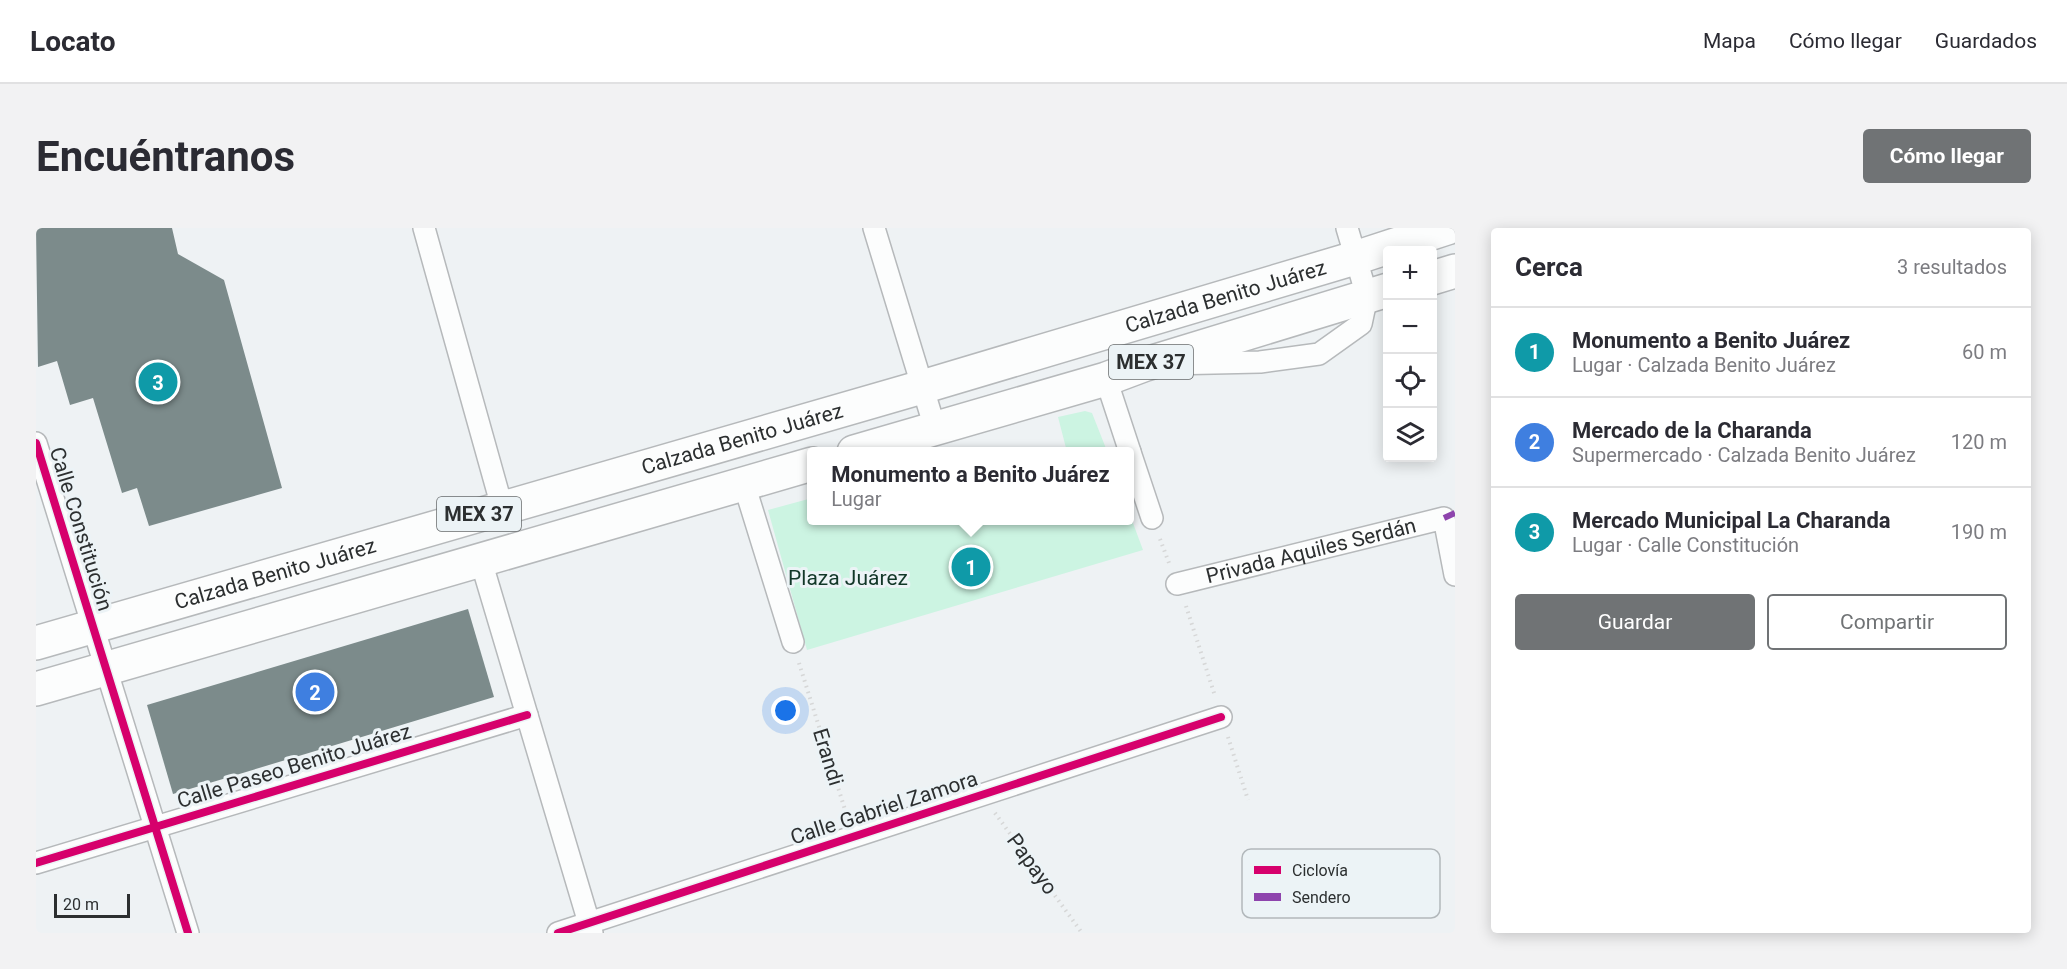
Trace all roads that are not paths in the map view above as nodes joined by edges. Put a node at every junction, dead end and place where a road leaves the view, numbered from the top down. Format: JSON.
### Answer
{"nodes":[{"id":1,"x":424,"y":228,"type":"edge"},
{"id":2,"x":874,"y":228,"type":"edge"},
{"id":3,"x":1447,"y":228,"type":"edge"},
{"id":4,"x":1351,"y":243,"type":"edge"},
{"id":5,"x":1455,"y":271,"type":"edge"},
{"id":6,"x":1437,"y":276,"type":"edge"},
{"id":7,"x":1377,"y":293,"type":"edge"},
{"id":8,"x":1106,"y":379,"type":"junction"},
{"id":9,"x":922,"y":387,"type":"junction"},
{"id":10,"x":935,"y":428,"type":"junction"},
{"id":11,"x":36,"y":443,"type":"edge"},
{"id":12,"x":871,"y":447,"type":"edge"},
{"id":13,"x":1128,"y":447,"type":"edge"},
{"id":14,"x":1134,"y":464,"type":"edge"},
{"id":15,"x":807,"y":465,"type":"edge"},
{"id":16,"x":744,"y":484,"type":"junction"},
{"id":17,"x":502,"y":507,"type":"junction"},
{"id":18,"x":1152,"y":518,"type":"road end"},
{"id":19,"x":481,"y":561,"type":"junction"},
{"id":20,"x":1455,"y":575,"type":"edge"},
{"id":21,"x":1177,"y":584,"type":"road end"},
{"id":22,"x":91,"y":626,"type":"junction"},
{"id":23,"x":793,"y":642,"type":"road end"},
{"id":24,"x":36,"y":643,"type":"edge"},
{"id":25,"x":105,"y":669,"type":"junction"},
{"id":26,"x":36,"y":689,"type":"edge"},
{"id":27,"x":527,"y":715,"type":"junction"},
{"id":28,"x":1221,"y":717,"type":"dead end"},
{"id":29,"x":155,"y":827,"type":"junction"},
{"id":30,"x":36,"y":863,"type":"edge"},
{"id":31,"x":591,"y":928,"type":"edge"},
{"id":32,"x":188,"y":933,"type":"edge"},
{"id":33,"x":558,"y":933,"type":"edge"}],
"edges":[{"from":1,"to":17,"type":"street"},
{"from":2,"to":9,"type":"street"},
{"from":3,"to":4,"type":"main road","name":"Calzada Benito Juárez","number":"MEX 37"},
{"from":4,"to":7,"type":"street"},
{"from":4,"to":9,"type":"main road","name":"Calzada Benito Juárez","number":"MEX 37"},
{"from":5,"to":6,"type":"main road"},
{"from":7,"to":8,"type":"main road","name":"Calzada Benito Juárez","number":"MEX 37"},
{"from":8,"to":10,"type":"main road","name":"Calzada Benito Juárez","number":"MEX 37"},
{"from":8,"to":13,"type":"street"},
{"from":9,"to":10,"type":"street"},
{"from":9,"to":17,"type":"main road","name":"Calzada Benito Juárez","number":"MEX 37"},
{"from":10,"to":12,"type":"main road","name":"Calzada Benito Juárez","number":"MEX 37"},
{"from":11,"to":22,"type":"street","name":"Calle Constitución"},
{"from":14,"to":18,"type":"street"},
{"from":15,"to":16,"type":"main road","number":"MEX 37"},
{"from":16,"to":19,"type":"main road","number":"MEX 37"},
{"from":16,"to":23,"type":"street"},
{"from":17,"to":22,"type":"main road","name":"Calzada Benito Juárez","number":"MEX 37"},
{"from":19,"to":25,"type":"main road","number":"MEX 37"},
{"from":19,"to":27,"type":"street"},
{"from":20,"to":21,"type":"street","name":"Privada Aquiles Serdán"},
{"from":22,"to":24,"type":"main road","name":"Calzada Benito Juárez","number":"MEX 37"},
{"from":22,"to":25,"type":"street","name":"Calle Constitución"},
{"from":25,"to":26,"type":"main road","number":"MEX 37"},
{"from":25,"to":29,"type":"street","name":"Calle Constitución"},
{"from":27,"to":29,"type":"street","name":"Calle Paseo Benito Juárez"},
{"from":27,"to":31,"type":"street"},
{"from":28,"to":31,"type":"street","name":"Calle Gabriel Zamora"},
{"from":29,"to":30,"type":"street","name":"Calle Paseo Benito Juárez"},
{"from":29,"to":32,"type":"street","name":"Calle Constitución"},
{"from":31,"to":33,"type":"street","name":"Calle Gabriel Zamora"}]}
